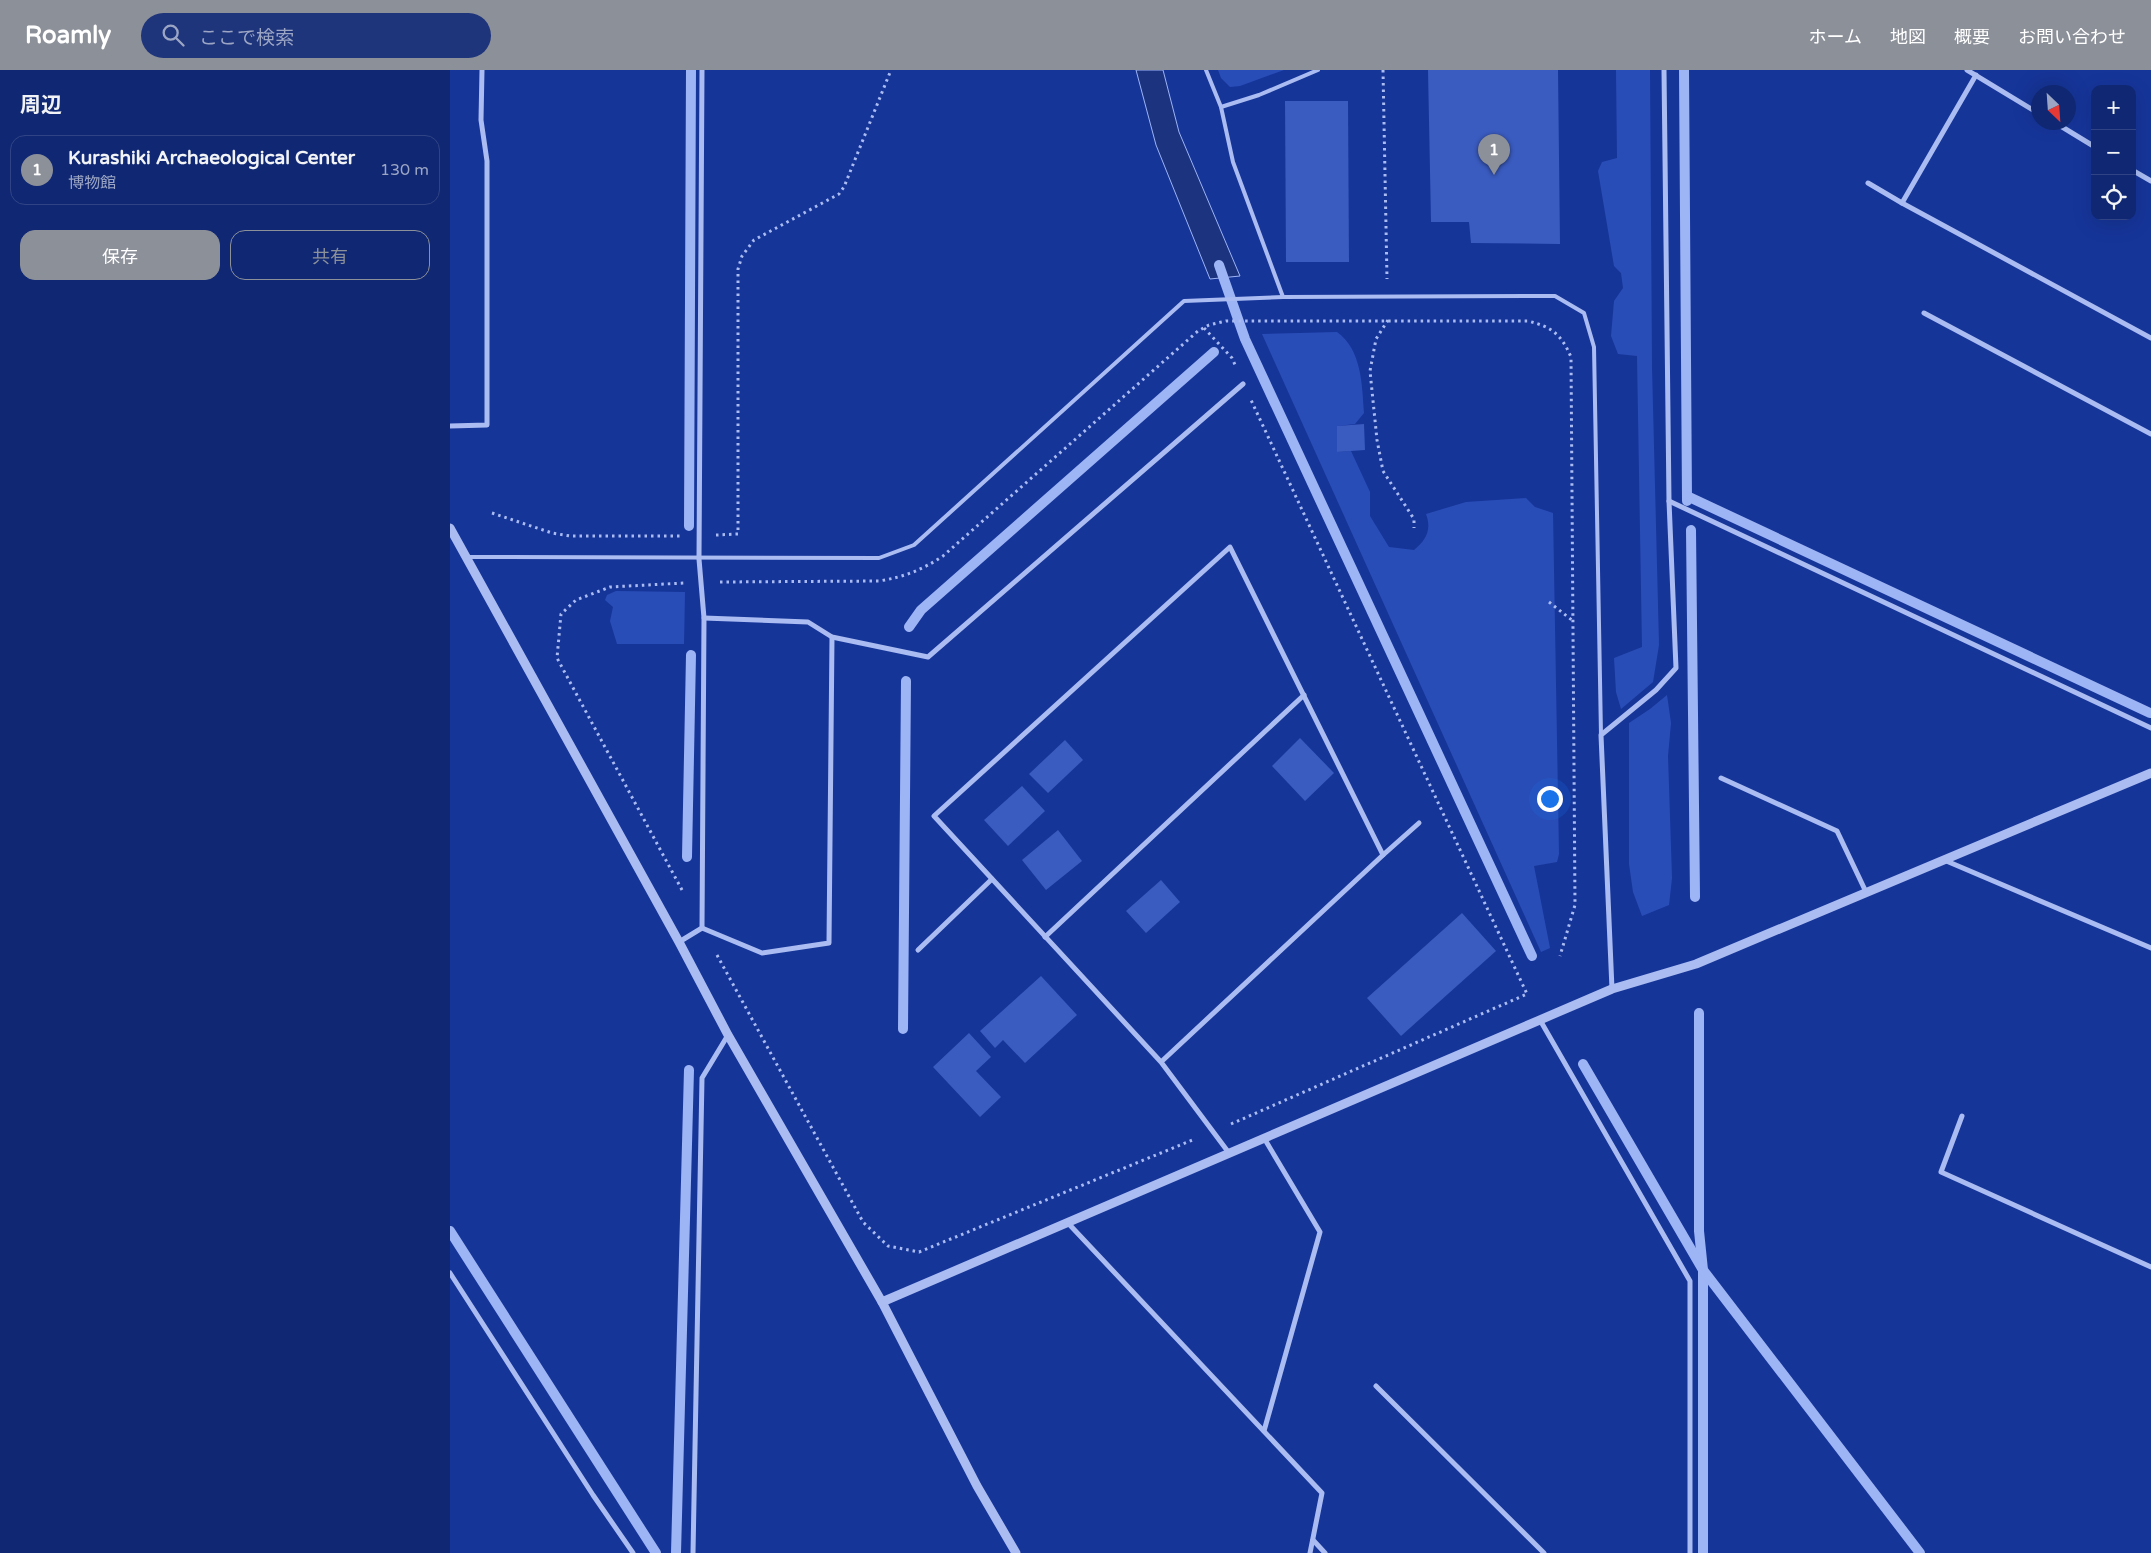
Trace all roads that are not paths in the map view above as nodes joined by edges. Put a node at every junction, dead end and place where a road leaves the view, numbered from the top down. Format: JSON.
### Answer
{"nodes":[{"id":1,"x":482,"y":70,"type":"edge"},
{"id":2,"x":702,"y":70,"type":"edge"},
{"id":3,"x":1206,"y":70,"type":"edge"},
{"id":4,"x":1318,"y":70,"type":"edge"},
{"id":5,"x":1664,"y":70,"type":"edge"},
{"id":6,"x":1967,"y":70,"type":"edge"},
{"id":7,"x":1976,"y":75,"type":"junction"},
{"id":8,"x":1221,"y":107,"type":"junction"},
{"id":9,"x":2031,"y":109,"type":"edge"},
{"id":10,"x":2067,"y":130,"type":"edge"},
{"id":11,"x":2091,"y":145,"type":"edge"},
{"id":12,"x":2136,"y":172,"type":"edge"},
{"id":13,"x":2151,"y":181,"type":"edge"},
{"id":14,"x":1868,"y":183,"type":"dead end"},
{"id":15,"x":1902,"y":203,"type":"junction"},
{"id":16,"x":1283,"y":297,"type":"junction"},
{"id":17,"x":1924,"y":314,"type":"dead end"},
{"id":18,"x":2151,"y":338,"type":"edge"},
{"id":19,"x":1243,"y":384,"type":"road end"},
{"id":20,"x":450,"y":426,"type":"edge"},
{"id":21,"x":2151,"y":434,"type":"edge"},
{"id":22,"x":1669,"y":502,"type":"junction"},
{"id":23,"x":450,"y":528,"type":"edge"},
{"id":24,"x":468,"y":557,"type":"junction"},
{"id":25,"x":699,"y":558,"type":"junction"},
{"id":26,"x":704,"y":618,"type":"junction"},
{"id":27,"x":832,"y":637,"type":"junction"},
{"id":28,"x":1304,"y":695,"type":"junction"},
{"id":29,"x":2151,"y":728,"type":"edge"},
{"id":30,"x":1601,"y":735,"type":"junction"},
{"id":31,"x":2151,"y":773,"type":"edge"},
{"id":32,"x":1721,"y":778,"type":"dead end"},
{"id":33,"x":1419,"y":823,"type":"dead end"},
{"id":34,"x":1383,"y":854,"type":"junction"},
{"id":35,"x":1943,"y":860,"type":"junction"},
{"id":36,"x":992,"y":879,"type":"junction"},
{"id":37,"x":1866,"y":892,"type":"junction"},
{"id":38,"x":702,"y":928,"type":"junction"},
{"id":39,"x":1045,"y":937,"type":"junction"},
{"id":40,"x":679,"y":942,"type":"junction"},
{"id":41,"x":2151,"y":948,"type":"edge"},
{"id":42,"x":918,"y":950,"type":"dead end"},
{"id":43,"x":1612,"y":989,"type":"junction"},
{"id":44,"x":1540,"y":1020,"type":"junction"},
{"id":45,"x":728,"y":1035,"type":"junction"},
{"id":46,"x":1161,"y":1062,"type":"junction"},
{"id":47,"x":1962,"y":1116,"type":"dead end"},
{"id":48,"x":1264,"y":1138,"type":"junction"},
{"id":49,"x":1229,"y":1153,"type":"junction"},
{"id":50,"x":1067,"y":1222,"type":"junction"},
{"id":51,"x":2151,"y":1267,"type":"edge"},
{"id":52,"x":450,"y":1273,"type":"edge"},
{"id":53,"x":882,"y":1302,"type":"junction"},
{"id":54,"x":1376,"y":1386,"type":"dead end"},
{"id":55,"x":1264,"y":1431,"type":"junction"},
{"id":56,"x":1313,"y":1540,"type":"junction"},
{"id":57,"x":633,"y":1553,"type":"edge"},
{"id":58,"x":693,"y":1553,"type":"edge"},
{"id":59,"x":1016,"y":1553,"type":"edge"},
{"id":60,"x":1310,"y":1553,"type":"edge"},
{"id":61,"x":1325,"y":1553,"type":"edge"},
{"id":62,"x":1544,"y":1553,"type":"edge"},
{"id":63,"x":1690,"y":1553,"type":"edge"}],
"edges":[{"from":1,"to":20,"type":"street"},
{"from":2,"to":25,"type":"street"},
{"from":3,"to":8,"type":"lane"},
{"from":4,"to":8,"type":"lane"},
{"from":5,"to":22,"type":"street"},
{"from":6,"to":7,"type":"street"},
{"from":7,"to":9,"type":"street"},
{"from":7,"to":15,"type":"street"},
{"from":8,"to":16,"type":"lane"},
{"from":10,"to":11,"type":"street"},
{"from":12,"to":13,"type":"street"},
{"from":14,"to":15,"type":"street"},
{"from":15,"to":18,"type":"street"},
{"from":16,"to":25,"type":"lane"},
{"from":16,"to":30,"type":"lane"},
{"from":17,"to":21,"type":"street"},
{"from":19,"to":27,"type":"street"},
{"from":22,"to":29,"type":"street"},
{"from":22,"to":30,"type":"street"},
{"from":23,"to":24,"type":"street"},
{"from":24,"to":25,"type":"lane"},
{"from":24,"to":40,"type":"street"},
{"from":25,"to":26,"type":"street"},
{"from":26,"to":27,"type":"street"},
{"from":26,"to":38,"type":"street"},
{"from":27,"to":38,"type":"street"},
{"from":28,"to":34,"type":"street"},
{"from":28,"to":36,"type":"street"},
{"from":28,"to":39,"type":"street"},
{"from":30,"to":43,"type":"street"},
{"from":31,"to":35,"type":"street"},
{"from":32,"to":37,"type":"street"},
{"from":33,"to":34,"type":"street"},
{"from":34,"to":46,"type":"street"},
{"from":35,"to":37,"type":"street"},
{"from":35,"to":41,"type":"street"},
{"from":36,"to":39,"type":"street"},
{"from":36,"to":42,"type":"street"},
{"from":37,"to":43,"type":"street"},
{"from":38,"to":40,"type":"street"},
{"from":39,"to":46,"type":"street"},
{"from":40,"to":45,"type":"street"},
{"from":43,"to":44,"type":"street"},
{"from":44,"to":48,"type":"street"},
{"from":44,"to":63,"type":"street"},
{"from":45,"to":53,"type":"street"},
{"from":45,"to":58,"type":"street"},
{"from":46,"to":49,"type":"street"},
{"from":47,"to":51,"type":"street"},
{"from":48,"to":49,"type":"street"},
{"from":48,"to":55,"type":"street"},
{"from":49,"to":50,"type":"street"},
{"from":50,"to":53,"type":"street"},
{"from":50,"to":55,"type":"street"},
{"from":52,"to":57,"type":"street"},
{"from":53,"to":59,"type":"street"},
{"from":54,"to":62,"type":"street"},
{"from":55,"to":56,"type":"street"},
{"from":56,"to":60,"type":"street"},
{"from":56,"to":61,"type":"street"}]}
